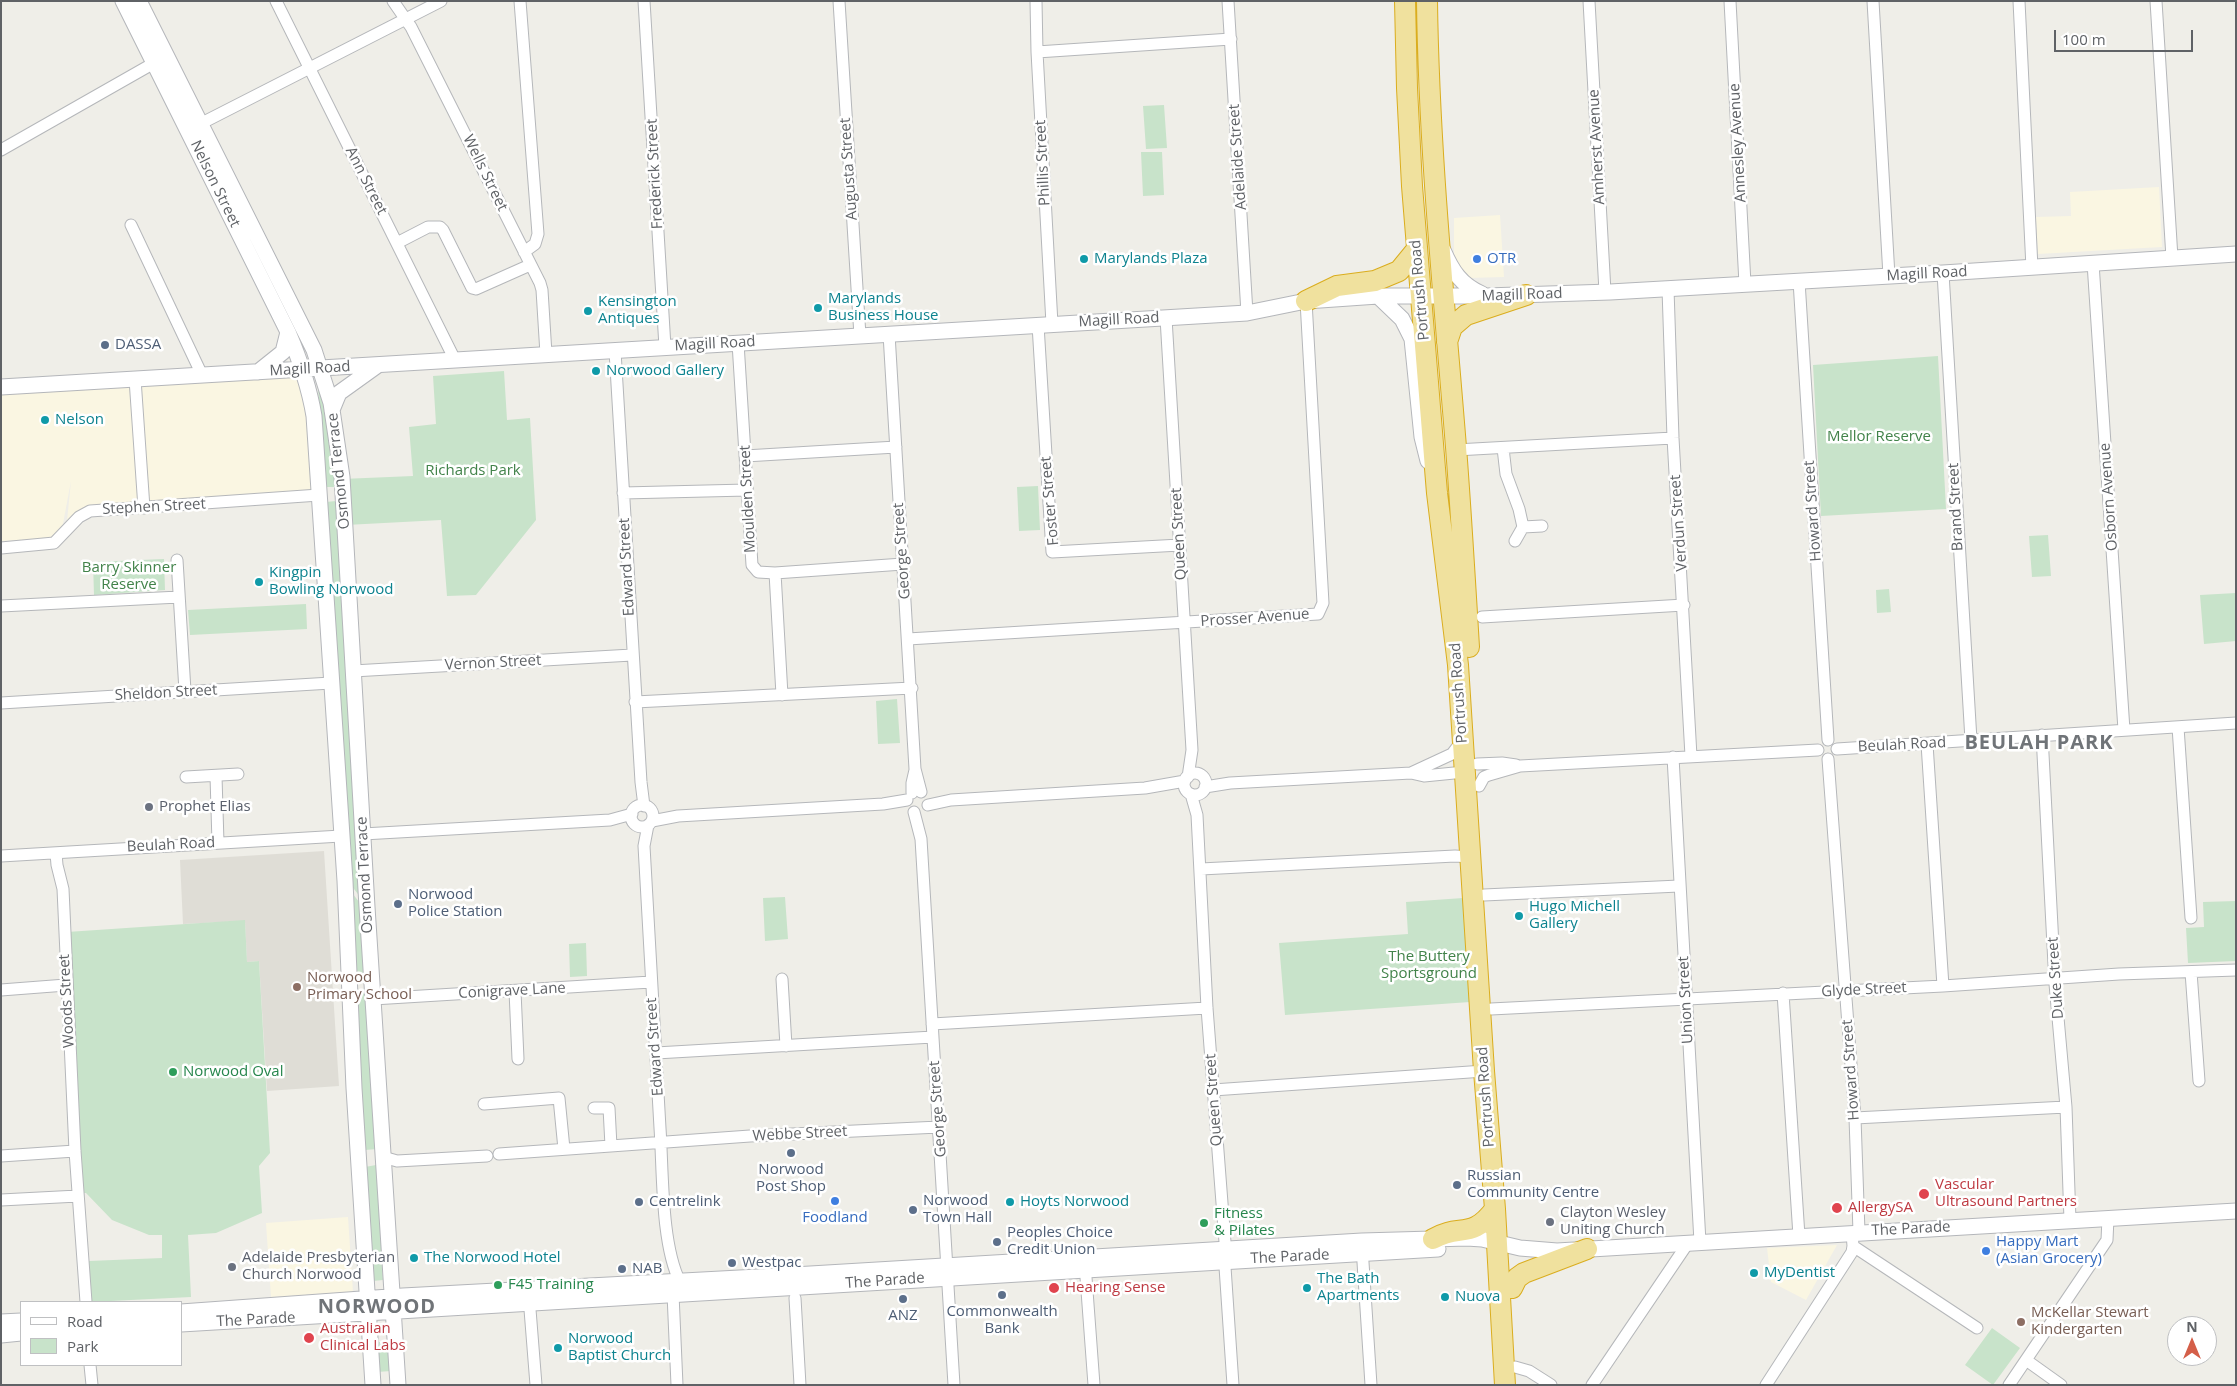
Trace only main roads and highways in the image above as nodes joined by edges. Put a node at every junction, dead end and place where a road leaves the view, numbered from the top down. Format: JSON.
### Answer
{"nodes":[{"id":1,"x":123,"y":1,"type":"edge"},
{"id":2,"x":139,"y":1,"type":"edge"},
{"id":3,"x":1406,"y":1,"type":"edge"},
{"id":4,"x":1427,"y":1,"type":"edge"},
{"id":5,"x":161,"y":60,"type":"junction"},
{"id":6,"x":1437,"y":238,"type":"junction"},
{"id":7,"x":1417,"y":249,"type":"junction"},
{"id":8,"x":2236,"y":254,"type":"edge"},
{"id":9,"x":1526,"y":295,"type":"junction"},
{"id":10,"x":1378,"y":296,"type":"junction"},
{"id":11,"x":1421,"y":296,"type":"junction"},
{"id":12,"x":1442,"y":296,"type":"junction"},
{"id":13,"x":1486,"y":296,"type":"junction"},
{"id":14,"x":1306,"y":301,"type":"junction"},
{"id":15,"x":288,"y":332,"type":"junction"},
{"id":16,"x":1447,"y":342,"type":"junction"},
{"id":17,"x":378,"y":365,"type":"junction"},
{"id":18,"x":320,"y":368,"type":"junction"},
{"id":19,"x":303,"y":369,"type":"junction"},
{"id":20,"x":258,"y":372,"type":"junction"},
{"id":21,"x":1,"y":387,"type":"edge"},
{"id":22,"x":332,"y":410,"type":"junction"},
{"id":23,"x":1438,"y":493,"type":"junction"},
{"id":24,"x":343,"y":494,"type":"junction"},
{"id":25,"x":319,"y":495,"type":"junction"},
{"id":26,"x":1471,"y":768,"type":"junction"},
{"id":27,"x":1495,"y":1209,"type":"junction"},
{"id":28,"x":2236,"y":1211,"type":"edge"},
{"id":29,"x":1433,"y":1239,"type":"junction"},
{"id":30,"x":1398,"y":1245,"type":"junction"},
{"id":31,"x":1587,"y":1249,"type":"junction"},
{"id":32,"x":1503,"y":1250,"type":"junction"},
{"id":33,"x":1512,"y":1288,"type":"junction"},
{"id":34,"x":392,"y":1304,"type":"junction"},
{"id":35,"x":368,"y":1306,"type":"junction"},
{"id":36,"x":182,"y":1312,"type":"edge"},
{"id":37,"x":224,"y":1315,"type":"junction"},
{"id":38,"x":20,"y":1321,"type":"edge"},
{"id":39,"x":1,"y":1322,"type":"edge"},
{"id":40,"x":182,"y":1324,"type":"edge"},
{"id":41,"x":20,"y":1334,"type":"edge"},
{"id":42,"x":1,"y":1335,"type":"edge"},
{"id":43,"x":1510,"y":1376,"type":"edge"},
{"id":44,"x":374,"y":1385,"type":"edge"},
{"id":45,"x":398,"y":1385,"type":"edge"}],
"edges":[{"from":1,"to":5,"type":"main road","name":"Nelson Street"},
{"from":2,"to":5,"type":"main road","name":"Nelson Street"},
{"from":3,"to":7,"type":"highway","name":"Portrush Road"},
{"from":4,"to":6,"type":"highway","name":"Portrush Road"},
{"from":5,"to":15,"type":"main road","name":"Nelson Street"},
{"from":5,"to":18,"type":"main road","name":"Nelson Street"},
{"from":6,"to":12,"type":"highway","name":"Portrush Road"},
{"from":6,"to":13,"type":"main road"},
{"from":7,"to":11,"type":"highway","name":"Portrush Road"},
{"from":7,"to":14,"type":"highway"},
{"from":8,"to":9,"type":"main road","name":"Magill Road"},
{"from":9,"to":13,"type":"main road","name":"Magill Road"},
{"from":9,"to":16,"type":"highway"},
{"from":10,"to":11,"type":"main road","name":"Magill Road"},
{"from":10,"to":14,"type":"main road","name":"Magill Road"},
{"from":10,"to":23,"type":"main road"},
{"from":11,"to":12,"type":"main road","name":"Magill Road"},
{"from":11,"to":23,"type":"highway","name":"Portrush Road"},
{"from":12,"to":13,"type":"main road","name":"Magill Road"},
{"from":12,"to":16,"type":"highway","name":"Portrush Road"},
{"from":14,"to":17,"type":"main road","name":"Magill Road"},
{"from":15,"to":19,"type":"main road","name":"Nelson Street"},
{"from":15,"to":20,"type":"main road"},
{"from":16,"to":26,"type":"highway","name":"Portrush Road"},
{"from":17,"to":18,"type":"main road","name":"Magill Road"},
{"from":17,"to":22,"type":"main road"},
{"from":18,"to":19,"type":"main road","name":"Magill Road"},
{"from":18,"to":22,"type":"main road","name":"Osmond Terrace"},
{"from":19,"to":20,"type":"main road","name":"Magill Road"},
{"from":19,"to":25,"type":"main road","name":"Osmond Terrace"},
{"from":20,"to":21,"type":"main road","name":"Magill Road"},
{"from":22,"to":24,"type":"main road","name":"Osmond Terrace"},
{"from":23,"to":26,"type":"highway","name":"Portrush Road"},
{"from":24,"to":25,"type":"main road"},
{"from":24,"to":34,"type":"main road","name":"Osmond Terrace"},
{"from":25,"to":35,"type":"main road","name":"Osmond Terrace"},
{"from":26,"to":27,"type":"highway","name":"Portrush Road"},
{"from":26,"to":32,"type":"highway","name":"Portrush Road"},
{"from":27,"to":29,"type":"highway"},
{"from":27,"to":32,"type":"highway","name":"Portrush Road"},
{"from":28,"to":31,"type":"main road","name":"The Parade"},
{"from":29,"to":30,"type":"main road","name":"The Parade"},
{"from":29,"to":32,"type":"main road","name":"The Parade"},
{"from":30,"to":32,"type":"main road","name":"The Parade"},
{"from":30,"to":34,"type":"main road","name":"The Parade"},
{"from":31,"to":32,"type":"main road","name":"The Parade"},
{"from":31,"to":33,"type":"highway"},
{"from":32,"to":33,"type":"highway","name":"Portrush Road"},
{"from":32,"to":43,"type":"highway","name":"Portrush Road"},
{"from":33,"to":43,"type":"highway","name":"Portrush Road"},
{"from":34,"to":35,"type":"main road","name":"The Parade"},
{"from":34,"to":45,"type":"main road","name":"Osmond Terrace"},
{"from":35,"to":37,"type":"main road","name":"The Parade"},
{"from":35,"to":44,"type":"main road","name":"Osmond Terrace"},
{"from":36,"to":37,"type":"main road","name":"The Parade"},
{"from":37,"to":40,"type":"main road","name":"The Parade"},
{"from":38,"to":39,"type":"main road"},
{"from":41,"to":42,"type":"main road"}]}
